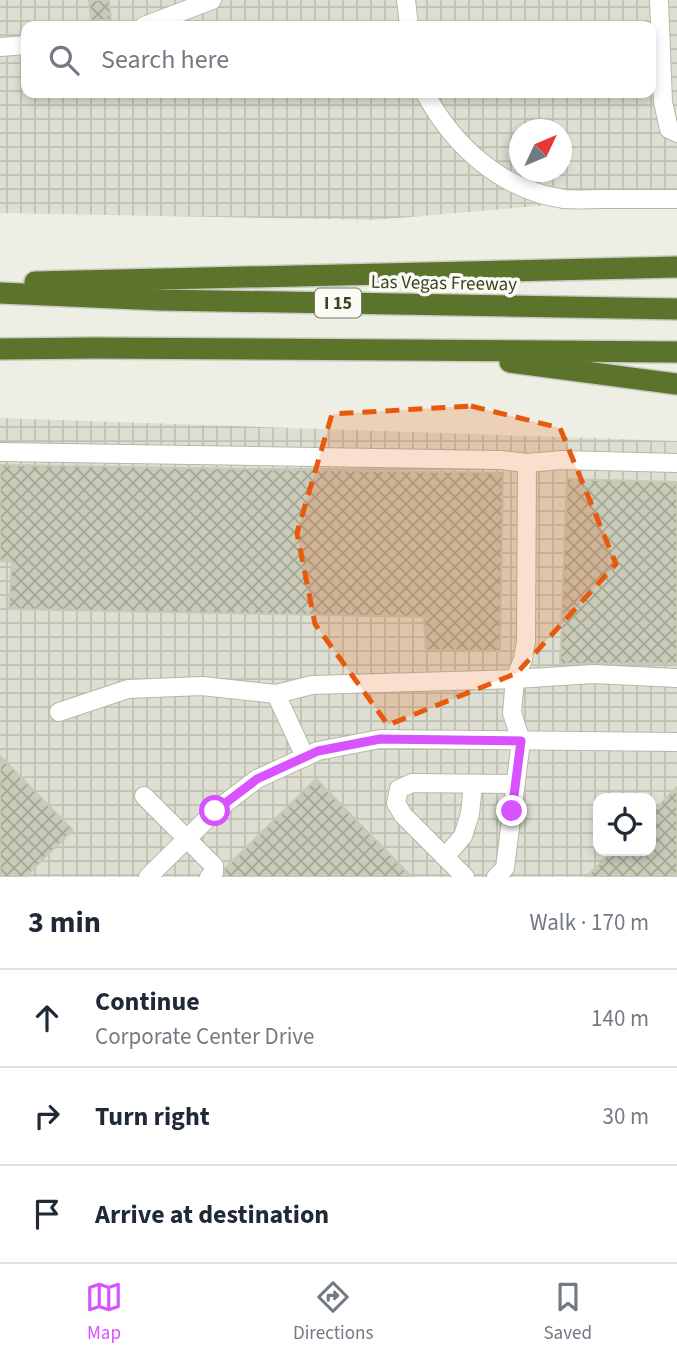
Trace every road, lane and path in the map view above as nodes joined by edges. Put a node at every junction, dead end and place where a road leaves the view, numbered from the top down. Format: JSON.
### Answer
{"nodes":[{"id":1,"x":212,"y":0,"type":"edge"},
{"id":2,"x":406,"y":0,"type":"edge"},
{"id":3,"x":659,"y":0,"type":"edge"},
{"id":4,"x":157,"y":21,"type":"edge"},
{"id":5,"x":409,"y":21,"type":"edge"},
{"id":6,"x":21,"y":45,"type":"edge"},
{"id":7,"x":0,"y":47,"type":"edge"},
{"id":8,"x":428,"y":98,"type":"edge"},
{"id":9,"x":677,"y":133,"type":"edge"},
{"id":10,"x":677,"y":200,"type":"edge"},
{"id":11,"x":677,"y":267,"type":"edge"},
{"id":12,"x":0,"y":283,"type":"edge"},
{"id":13,"x":0,"y":293,"type":"edge"},
{"id":14,"x":677,"y":309,"type":"edge"},
{"id":15,"x":0,"y":349,"type":"edge"},
{"id":16,"x":421,"y":350,"type":"junction"},
{"id":17,"x":677,"y":352,"type":"edge"},
{"id":18,"x":677,"y":384,"type":"edge"},
{"id":19,"x":0,"y":452,"type":"edge"},
{"id":20,"x":527,"y":463,"type":"junction"},
{"id":21,"x":677,"y":463,"type":"edge"},
{"id":22,"x":515,"y":678,"type":"junction"},
{"id":23,"x":677,"y":678,"type":"edge"},
{"id":24,"x":276,"y":694,"type":"junction"},
{"id":25,"x":59,"y":712,"type":"dead end"},
{"id":26,"x":521,"y":741,"type":"junction"},
{"id":27,"x":677,"y":743,"type":"edge"},
{"id":28,"x":305,"y":757,"type":"junction"},
{"id":29,"x":473,"y":784,"type":"junction"},
{"id":30,"x":516,"y":784,"type":"junction"},
{"id":31,"x":144,"y":796,"type":"dead end"},
{"id":32,"x":186,"y":839,"type":"junction"},
{"id":33,"x":445,"y":857,"type":"junction"},
{"id":34,"x":148,"y":877,"type":"edge"},
{"id":35,"x":209,"y":877,"type":"edge"},
{"id":36,"x":465,"y":877,"type":"edge"},
{"id":37,"x":496,"y":877,"type":"edge"}],
"edges":[{"from":1,"to":4,"type":"street"},
{"from":2,"to":5,"type":"street"},
{"from":3,"to":9,"type":"street"},
{"from":6,"to":7,"type":"street"},
{"from":8,"to":10,"type":"street"},
{"from":11,"to":12,"type":"highway"},
{"from":13,"to":14,"type":"highway","name":"Las Vegas Freeway","number":"I 15"},
{"from":15,"to":16,"type":"highway"},
{"from":16,"to":17,"type":"highway"},
{"from":16,"to":18,"type":"highway"},
{"from":19,"to":20,"type":"street"},
{"from":20,"to":21,"type":"street"},
{"from":20,"to":22,"type":"street"},
{"from":22,"to":23,"type":"street"},
{"from":22,"to":24,"type":"street"},
{"from":22,"to":26,"type":"street"},
{"from":24,"to":25,"type":"street"},
{"from":24,"to":28,"type":"street"},
{"from":26,"to":27,"type":"street"},
{"from":26,"to":28,"type":"street"},
{"from":26,"to":30,"type":"street"},
{"from":28,"to":32,"type":"street"},
{"from":29,"to":30,"type":"street"},
{"from":29,"to":33,"type":"street"},
{"from":29,"to":33,"type":"street"},
{"from":30,"to":37,"type":"street"},
{"from":31,"to":32,"type":"street"},
{"from":32,"to":34,"type":"street"},
{"from":32,"to":35,"type":"street"},
{"from":33,"to":36,"type":"street"}]}
